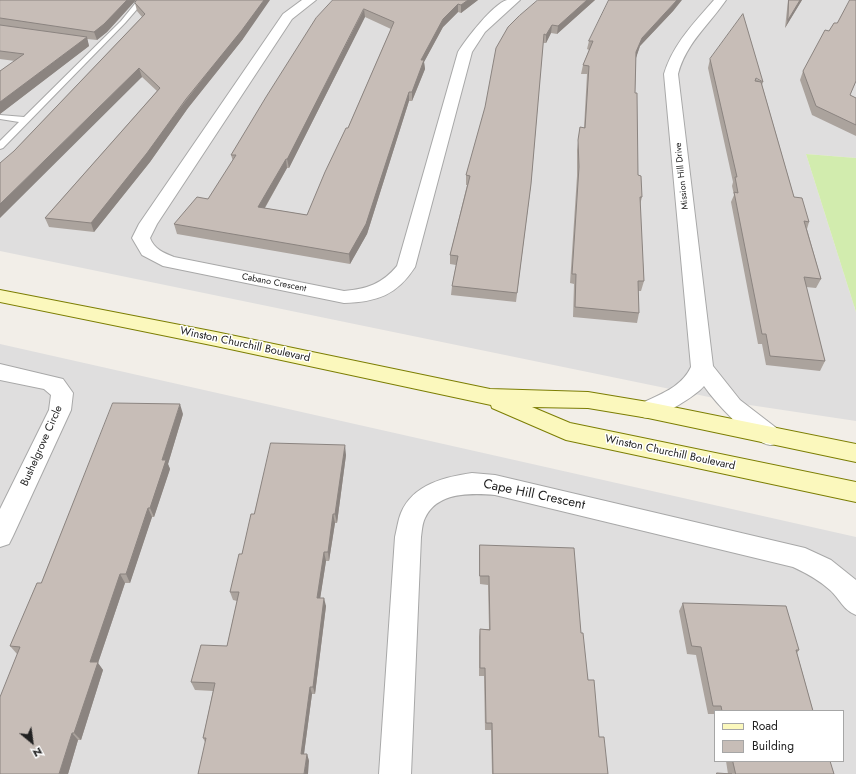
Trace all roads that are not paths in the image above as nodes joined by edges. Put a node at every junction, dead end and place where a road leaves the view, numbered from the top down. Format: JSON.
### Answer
{"nodes":[{"id":1,"x":142,"y":0,"type":"edge"},
{"id":2,"x":310,"y":0,"type":"edge"},
{"id":3,"x":514,"y":0,"type":"edge"},
{"id":4,"x":720,"y":0,"type":"edge"},
{"id":5,"x":0,"y":116,"type":"edge"},
{"id":6,"x":26,"y":120,"type":"junction"},
{"id":7,"x":0,"y":146,"type":"edge"},
{"id":8,"x":0,"y":296,"type":"edge"},
{"id":9,"x":702,"y":367,"type":"junction"},
{"id":10,"x":0,"y":372,"type":"edge"},
{"id":11,"x":490,"y":397,"type":"junction"},
{"id":12,"x":648,"y":410,"type":"junction"},
{"id":13,"x":771,"y":436,"type":"junction"},
{"id":14,"x":856,"y":453,"type":"edge"},
{"id":15,"x":856,"y":492,"type":"edge"},
{"id":16,"x":0,"y":536,"type":"edge"},
{"id":17,"x":856,"y":602,"type":"edge"},
{"id":18,"x":395,"y":774,"type":"edge"}],
"edges":[{"from":1,"to":6,"type":"lane"},
{"from":2,"to":3,"type":"street","name":"Cabano Crescent"},
{"from":4,"to":9,"type":"street","name":"Mission Hill Drive"},
{"from":5,"to":6,"type":"lane"},
{"from":6,"to":7,"type":"lane"},
{"from":8,"to":11,"type":"main road","name":"Winston Churchill Boulevard"},
{"from":9,"to":12,"type":"street"},
{"from":9,"to":13,"type":"street","name":"Mission Hill Drive"},
{"from":10,"to":16,"type":"street","name":"Bushelgrove Circle"},
{"from":11,"to":12,"type":"main road","name":"Winston Churchill Boulevard"},
{"from":11,"to":15,"type":"main road","name":"Winston Churchill Boulevard"},
{"from":12,"to":13,"type":"main road","name":"Winston Churchill Boulevard"},
{"from":13,"to":14,"type":"main road","name":"Winston Churchill Boulevard"},
{"from":17,"to":18,"type":"street","name":"Cape Hill Crescent"}]}
